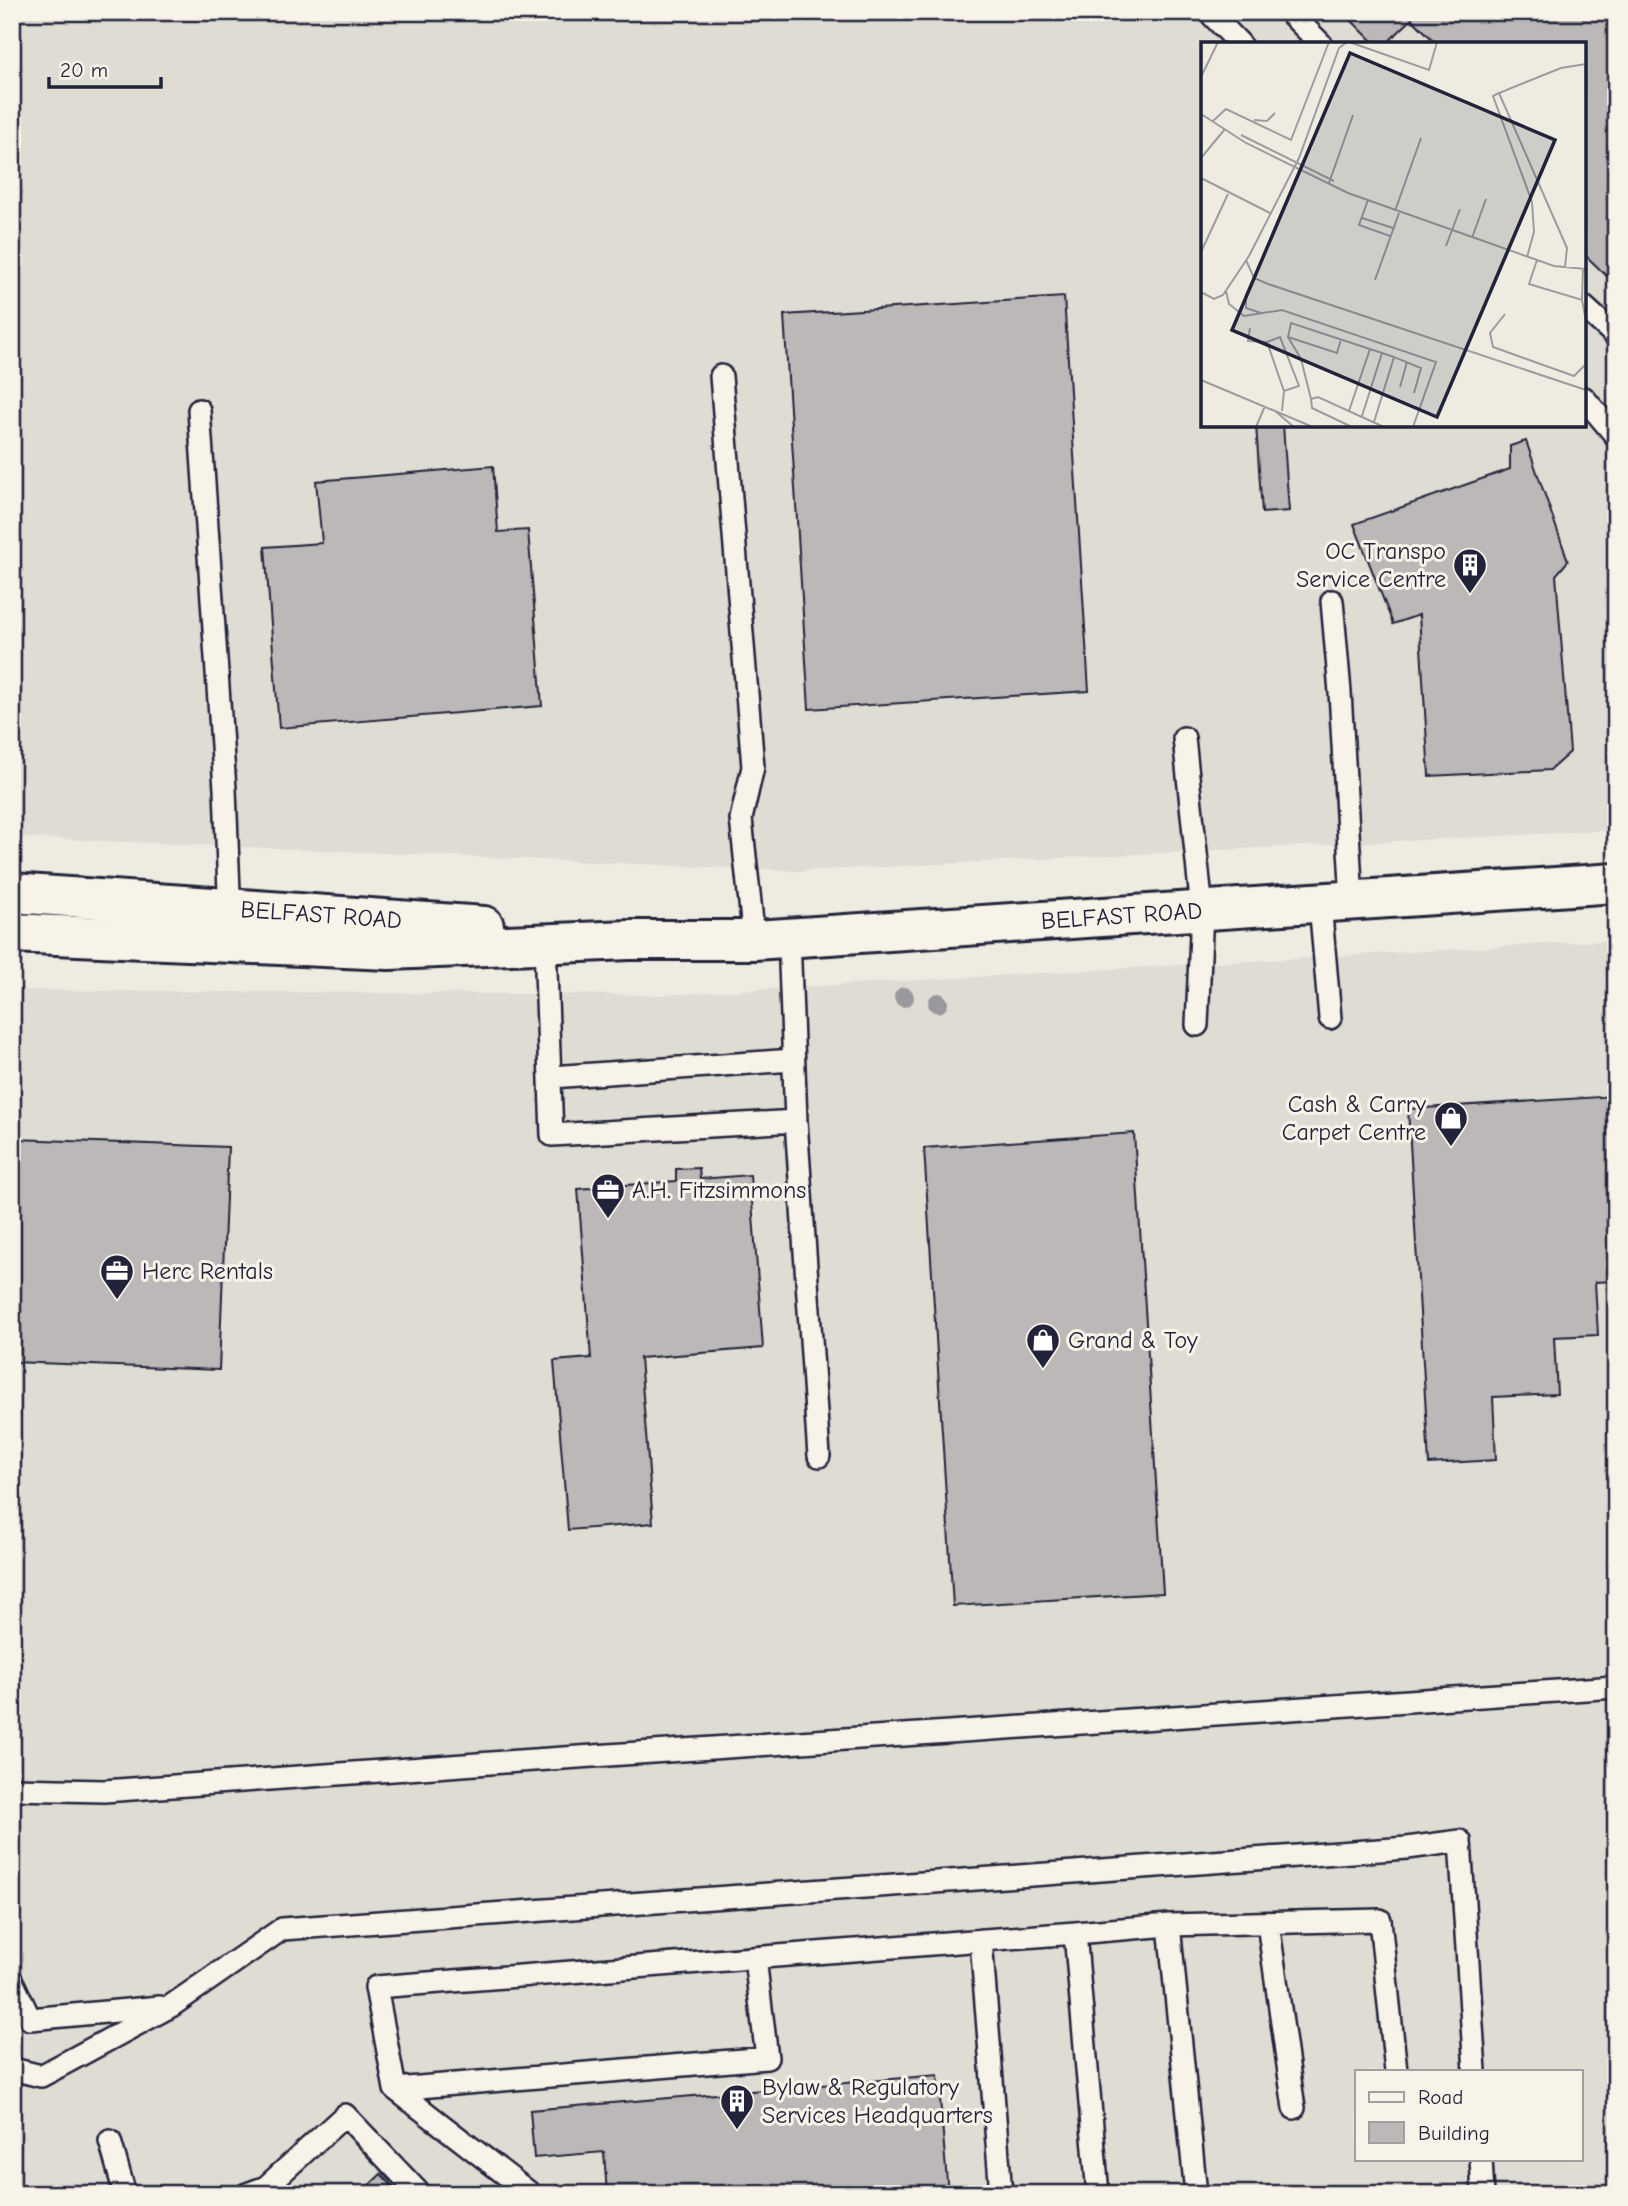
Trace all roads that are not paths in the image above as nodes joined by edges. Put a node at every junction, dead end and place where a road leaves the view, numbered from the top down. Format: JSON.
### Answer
{"nodes":[{"id":1,"x":1209,"y":12,"type":"edge"},
{"id":2,"x":1289,"y":12,"type":"edge"},
{"id":3,"x":1238,"y":42,"type":"edge"},
{"id":4,"x":1319,"y":42,"type":"edge"},
{"id":5,"x":1586,"y":309,"type":"edge"},
{"id":6,"x":1616,"y":336,"type":"edge"},
{"id":7,"x":721,"y":376,"type":"dead end"},
{"id":8,"x":1586,"y":400,"type":"edge"},
{"id":9,"x":199,"y":410,"type":"dead end"},
{"id":10,"x":1616,"y":436,"type":"edge"},
{"id":11,"x":1332,"y":601,"type":"dead end"},
{"id":12,"x":1184,"y":738,"type":"dead end"},
{"id":13,"x":1616,"y":883,"type":"edge"},
{"id":14,"x":12,"y":893,"type":"edge"},
{"id":15,"x":1336,"y":902,"type":"junction"},
{"id":16,"x":1202,"y":911,"type":"junction"},
{"id":17,"x":230,"y":925,"type":"junction"},
{"id":18,"x":12,"y":933,"type":"edge"},
{"id":19,"x":771,"y":938,"type":"junction"},
{"id":20,"x":629,"y":940,"type":"junction"},
{"id":21,"x":545,"y":943,"type":"junction"},
{"id":22,"x":1330,"y":1018,"type":"dead end"},
{"id":23,"x":1197,"y":1025,"type":"dead end"},
{"id":24,"x":793,"y":1060,"type":"junction"},
{"id":25,"x":551,"y":1077,"type":"junction"},
{"id":26,"x":796,"y":1121,"type":"junction"},
{"id":27,"x":818,"y":1456,"type":"dead end"},
{"id":28,"x":1616,"y":1687,"type":"edge"},
{"id":29,"x":12,"y":1789,"type":"edge"},
{"id":30,"x":1268,"y":1923,"type":"junction"},
{"id":31,"x":1169,"y":1925,"type":"junction"},
{"id":32,"x":1075,"y":1933,"type":"junction"},
{"id":33,"x":981,"y":1940,"type":"junction"},
{"id":34,"x":755,"y":1958,"type":"junction"},
{"id":35,"x":12,"y":1981,"type":"edge"},
{"id":36,"x":171,"y":2006,"type":"junction"},
{"id":37,"x":12,"y":2069,"type":"edge"},
{"id":38,"x":1396,"y":2070,"type":"edge"},
{"id":39,"x":1475,"y":2070,"type":"edge"},
{"id":40,"x":395,"y":2090,"type":"junction"},
{"id":41,"x":1294,"y":2108,"type":"dead end"},
{"id":42,"x":110,"y":2141,"type":"dead end"},
{"id":43,"x":1481,"y":2160,"type":"edge"},
{"id":44,"x":262,"y":2192,"type":"edge"},
{"id":45,"x":125,"y":2194,"type":"edge"},
{"id":46,"x":420,"y":2194,"type":"edge"},
{"id":47,"x":531,"y":2194,"type":"edge"},
{"id":48,"x":1002,"y":2194,"type":"edge"},
{"id":49,"x":1098,"y":2194,"type":"edge"},
{"id":50,"x":1196,"y":2194,"type":"edge"},
{"id":51,"x":1483,"y":2194,"type":"edge"}],
"edges":[{"from":1,"to":3,"type":"lane"},
{"from":2,"to":4,"type":"lane"},
{"from":5,"to":6,"type":"lane"},
{"from":7,"to":19,"type":"lane"},
{"from":8,"to":10,"type":"lane"},
{"from":9,"to":17,"type":"lane"},
{"from":11,"to":15,"type":"lane"},
{"from":12,"to":16,"type":"lane"},
{"from":13,"to":15,"type":"street","name":"BELFAST ROAD"},
{"from":14,"to":17,"type":"street","name":"BELFAST ROAD"},
{"from":15,"to":16,"type":"street","name":"BELFAST ROAD"},
{"from":15,"to":22,"type":"lane"},
{"from":16,"to":19,"type":"street","name":"BELFAST ROAD"},
{"from":16,"to":23,"type":"lane"},
{"from":17,"to":18,"type":"street","name":"BELFAST ROAD"},
{"from":17,"to":20,"type":"street","name":"BELFAST ROAD"},
{"from":17,"to":21,"type":"street","name":"BELFAST ROAD"},
{"from":19,"to":20,"type":"street","name":"BELFAST ROAD"},
{"from":19,"to":24,"type":"lane"},
{"from":20,"to":21,"type":"street","name":"BELFAST ROAD"},
{"from":21,"to":25,"type":"lane"},
{"from":24,"to":25,"type":"lane"},
{"from":24,"to":26,"type":"lane"},
{"from":25,"to":26,"type":"lane"},
{"from":26,"to":27,"type":"lane"},
{"from":28,"to":29,"type":"lane"},
{"from":30,"to":31,"type":"lane"},
{"from":30,"to":38,"type":"lane"},
{"from":30,"to":41,"type":"lane"},
{"from":31,"to":32,"type":"lane"},
{"from":31,"to":50,"type":"lane"},
{"from":32,"to":33,"type":"lane"},
{"from":32,"to":49,"type":"lane"},
{"from":33,"to":34,"type":"lane"},
{"from":33,"to":48,"type":"lane"},
{"from":34,"to":40,"type":"lane"},
{"from":34,"to":40,"type":"lane"},
{"from":35,"to":36,"type":"lane"},
{"from":36,"to":37,"type":"lane"},
{"from":36,"to":39,"type":"lane"},
{"from":40,"to":47,"type":"lane"},
{"from":42,"to":45,"type":"lane"},
{"from":43,"to":51,"type":"lane"},
{"from":44,"to":46,"type":"lane"}]}
